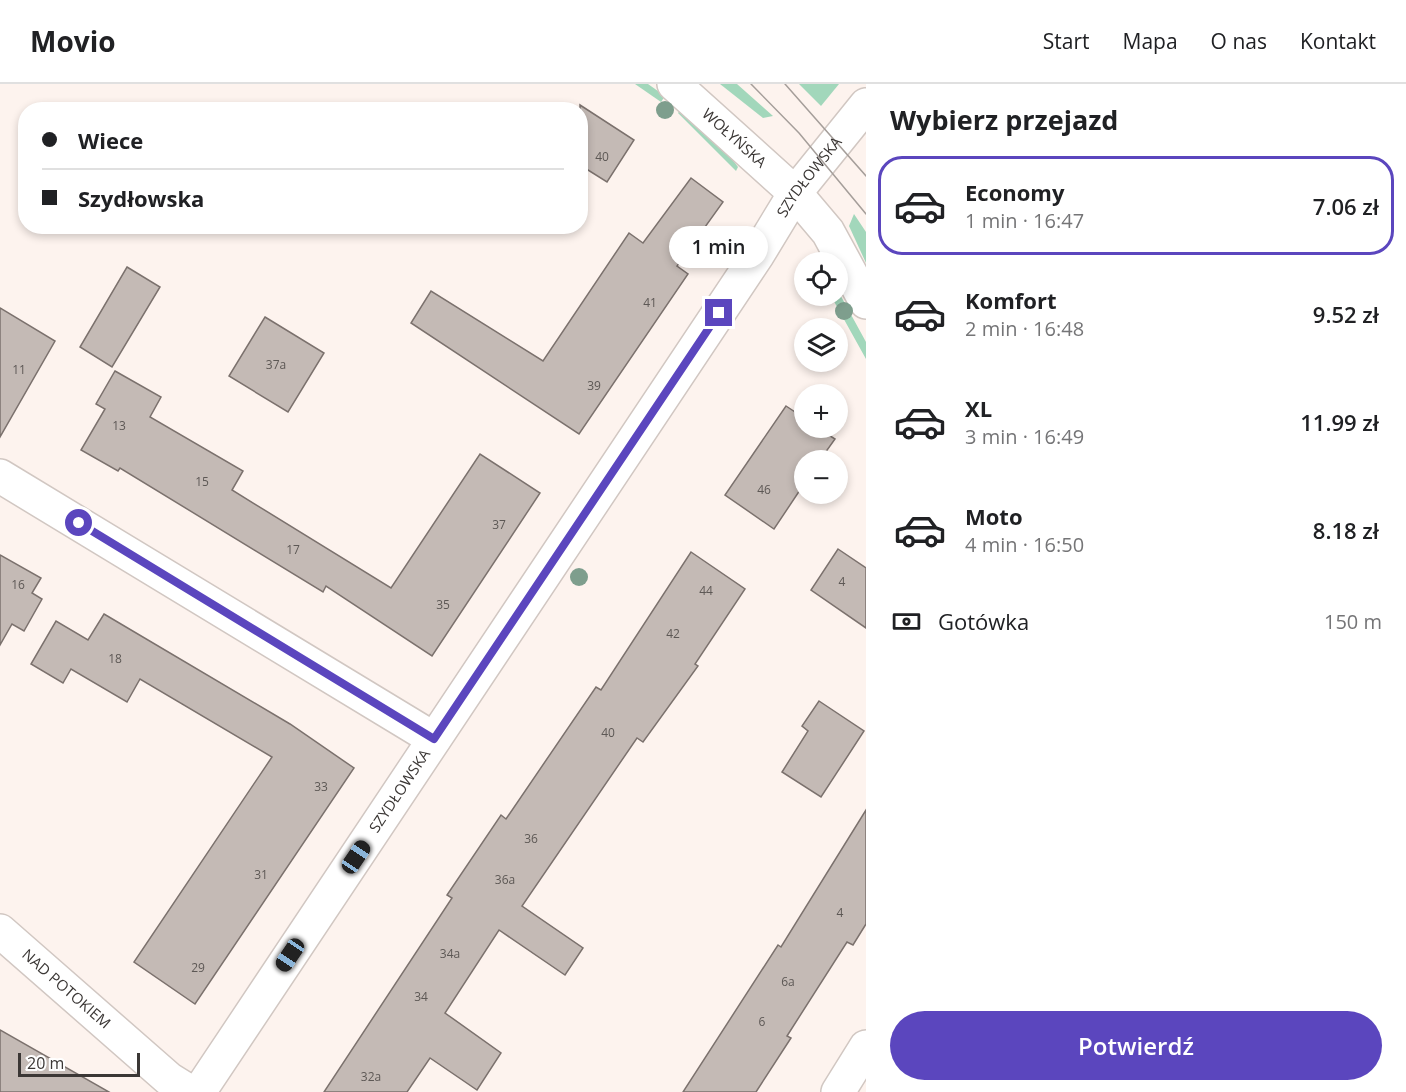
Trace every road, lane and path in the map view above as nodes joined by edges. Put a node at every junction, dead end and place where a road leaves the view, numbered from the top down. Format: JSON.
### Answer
{"nodes":[{"id":1,"x":674,"y":84,"type":"edge"},
{"id":2,"x":866,"y":105,"type":"edge"},
{"id":3,"x":795,"y":193,"type":"junction"},
{"id":4,"x":866,"y":303,"type":"edge"},
{"id":5,"x":0,"y":476,"type":"edge"},
{"id":6,"x":434,"y":739,"type":"junction"},
{"id":7,"x":0,"y":931,"type":"edge"},
{"id":8,"x":866,"y":1047,"type":"edge"},
{"id":9,"x":190,"y":1092,"type":"edge"},
{"id":10,"x":199,"y":1092,"type":"edge"},
{"id":11,"x":838,"y":1092,"type":"edge"}],
"edges":[{"from":1,"to":3,"type":"street","name":"WOŁYŃSKA"},
{"from":2,"to":3,"type":"street","name":"SZYDŁOWSKA"},
{"from":3,"to":4,"type":"street","name":"WOŁYŃSKA"},
{"from":3,"to":6,"type":"street","name":"SZYDŁOWSKA"},
{"from":5,"to":6,"type":"street"},
{"from":6,"to":10,"type":"street","name":"SZYDŁOWSKA"},
{"from":7,"to":9,"type":"street","name":"NAD POTOKIEM"},
{"from":8,"to":11,"type":"street"}]}
